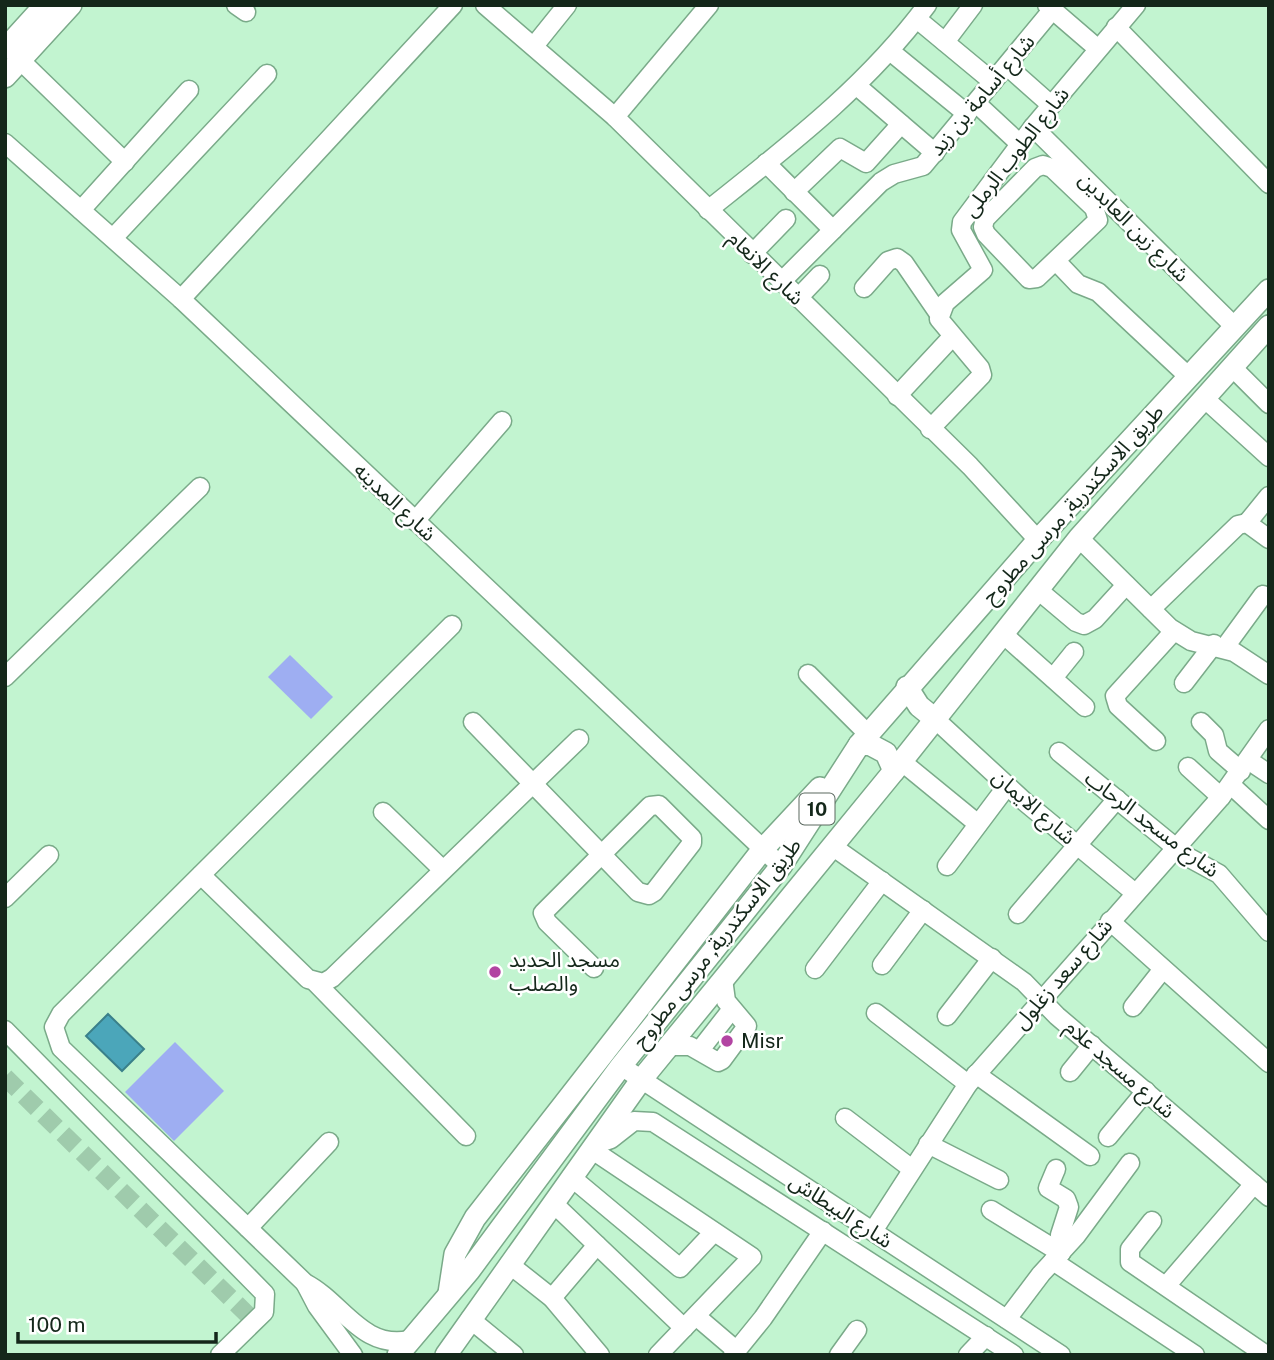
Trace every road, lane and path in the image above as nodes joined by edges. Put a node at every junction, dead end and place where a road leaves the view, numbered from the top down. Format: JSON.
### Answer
{"nodes":[{"id":1,"x":45,"y":5,"type":"edge"},
{"id":2,"x":71,"y":5,"type":"edge"},
{"id":3,"x":453,"y":5,"type":"edge"},
{"id":4,"x":485,"y":5,"type":"edge"},
{"id":5,"x":567,"y":5,"type":"edge"},
{"id":6,"x":709,"y":5,"type":"edge"},
{"id":7,"x":973,"y":5,"type":"edge"},
{"id":8,"x":1136,"y":5,"type":"edge"},
{"id":9,"x":1058,"y":9,"type":"edge"},
{"id":10,"x":922,"y":12,"type":"edge"},
{"id":11,"x":1116,"y":27,"type":"junction"},
{"id":12,"x":945,"y":42,"type":"junction"},
{"id":13,"x":534,"y":46,"type":"junction"},
{"id":14,"x":1097,"y":48,"type":"junction"},
{"id":15,"x":890,"y":51,"type":"junction"},
{"id":16,"x":12,"y":55,"type":"edge"},
{"id":17,"x":1007,"y":66,"type":"junction"},
{"id":18,"x":267,"y":74,"type":"dead end"},
{"id":19,"x":5,"y":77,"type":"edge"},
{"id":20,"x":993,"y":82,"type":"junction"},
{"id":21,"x":857,"y":86,"type":"junction"},
{"id":22,"x":189,"y":90,"type":"dead end"},
{"id":23,"x":1051,"y":105,"type":"junction"},
{"id":24,"x":972,"y":108,"type":"junction"},
{"id":25,"x":615,"y":117,"type":"junction"},
{"id":26,"x":901,"y":124,"type":"junction"},
{"id":27,"x":1033,"y":127,"type":"junction"},
{"id":28,"x":5,"y":143,"type":"edge"},
{"id":29,"x":1020,"y":144,"type":"junction"},
{"id":30,"x":935,"y":153,"type":"junction"},
{"id":31,"x":125,"y":162,"type":"junction"},
{"id":32,"x":766,"y":163,"type":"junction"},
{"id":33,"x":1269,"y":184,"type":"edge"},
{"id":34,"x":794,"y":191,"type":"junction"},
{"id":35,"x":81,"y":210,"type":"junction"},
{"id":36,"x":708,"y":210,"type":"junction"},
{"id":37,"x":786,"y":219,"type":"dead end"},
{"id":38,"x":833,"y":230,"type":"junction"},
{"id":39,"x":113,"y":239,"type":"junction"},
{"id":40,"x":752,"y":254,"type":"junction"},
{"id":41,"x":1056,"y":261,"type":"junction"},
{"id":42,"x":820,"y":275,"type":"dead end"},
{"id":43,"x":781,"y":282,"type":"junction"},
{"id":44,"x":864,"y":288,"type":"dead end"},
{"id":45,"x":1269,"y":290,"type":"edge"},
{"id":46,"x":798,"y":298,"type":"junction"},
{"id":47,"x":181,"y":299,"type":"junction"},
{"id":48,"x":939,"y":314,"type":"junction"},
{"id":49,"x":1269,"y":326,"type":"edge"},
{"id":50,"x":1234,"y":327,"type":"junction"},
{"id":51,"x":952,"y":337,"type":"junction"},
{"id":52,"x":1232,"y":367,"type":"junction"},
{"id":53,"x":1189,"y":377,"type":"junction"},
{"id":54,"x":897,"y":396,"type":"junction"},
{"id":55,"x":1204,"y":398,"type":"junction"},
{"id":56,"x":1269,"y":404,"type":"edge"},
{"id":57,"x":502,"y":421,"type":"dead end"},
{"id":58,"x":930,"y":429,"type":"junction"},
{"id":59,"x":1269,"y":457,"type":"edge"},
{"id":60,"x":200,"y":486,"type":"dead end"},
{"id":61,"x":1269,"y":496,"type":"edge"},
{"id":62,"x":415,"y":521,"type":"junction"},
{"id":63,"x":1247,"y":523,"type":"junction"},
{"id":64,"x":1079,"y":538,"type":"junction"},
{"id":65,"x":1269,"y":539,"type":"edge"},
{"id":66,"x":1038,"y":541,"type":"junction"},
{"id":67,"x":1126,"y":585,"type":"junction"},
{"id":68,"x":1038,"y":590,"type":"junction"},
{"id":69,"x":1263,"y":595,"type":"dead end"},
{"id":70,"x":1151,"y":609,"type":"junction"},
{"id":71,"x":453,"y":625,"type":"dead end"},
{"id":72,"x":1174,"y":631,"type":"junction"},
{"id":73,"x":1003,"y":634,"type":"junction"},
{"id":74,"x":1219,"y":646,"type":"junction"},
{"id":75,"x":1074,"y":652,"type":"dead end"},
{"id":76,"x":808,"y":674,"type":"dead end"},
{"id":77,"x":1269,"y":674,"type":"edge"},
{"id":78,"x":5,"y":677,"type":"edge"},
{"id":79,"x":1053,"y":678,"type":"junction"},
{"id":80,"x":1184,"y":683,"type":"dead end"},
{"id":81,"x":907,"y":687,"type":"junction"},
{"id":82,"x":1085,"y":707,"type":"dead end"},
{"id":83,"x":935,"y":719,"type":"junction"},
{"id":84,"x":473,"y":722,"type":"dead end"},
{"id":85,"x":1201,"y":722,"type":"dead end"},
{"id":86,"x":1269,"y":729,"type":"edge"},
{"id":87,"x":579,"y":739,"type":"dead end"},
{"id":88,"x":864,"y":739,"type":"junction"},
{"id":89,"x":1156,"y":741,"type":"dead end"},
{"id":90,"x":1059,"y":752,"type":"dead end"},
{"id":91,"x":845,"y":766,"type":"junction"},
{"id":92,"x":898,"y":766,"type":"junction"},
{"id":93,"x":1188,"y":767,"type":"dead end"},
{"id":94,"x":1269,"y":774,"type":"edge"},
{"id":95,"x":1236,"y":778,"type":"junction"},
{"id":96,"x":533,"y":783,"type":"junction"},
{"id":97,"x":1007,"y":786,"type":"junction"},
{"id":98,"x":1117,"y":799,"type":"junction"},
{"id":99,"x":383,"y":812,"type":"dead end"},
{"id":100,"x":1269,"y":820,"type":"edge"},
{"id":101,"x":978,"y":824,"type":"junction"},
{"id":102,"x":1077,"y":845,"type":"junction"},
{"id":103,"x":832,"y":846,"type":"junction"},
{"id":104,"x":1175,"y":847,"type":"junction"},
{"id":105,"x":762,"y":849,"type":"junction"},
{"id":106,"x":600,"y":853,"type":"junction"},
{"id":107,"x":49,"y":855,"type":"dead end"},
{"id":108,"x":781,"y":866,"type":"junction"},
{"id":109,"x":947,"y":866,"type":"dead end"},
{"id":110,"x":443,"y":870,"type":"junction"},
{"id":111,"x":201,"y":875,"type":"junction"},
{"id":112,"x":882,"y":881,"type":"junction"},
{"id":113,"x":1135,"y":893,"type":"junction"},
{"id":114,"x":5,"y":898,"type":"edge"},
{"id":115,"x":923,"y":910,"type":"junction"},
{"id":116,"x":1018,"y":914,"type":"dead end"},
{"id":117,"x":1110,"y":921,"type":"junction"},
{"id":118,"x":1269,"y":932,"type":"edge"},
{"id":119,"x":992,"y":958,"type":"junction"},
{"id":120,"x":882,"y":965,"type":"dead end"},
{"id":121,"x":594,"y":968,"type":"dead end"},
{"id":122,"x":815,"y":969,"type":"dead end"},
{"id":123,"x":1163,"y":969,"type":"junction"},
{"id":124,"x":723,"y":979,"type":"junction"},
{"id":125,"x":316,"y":983,"type":"junction"},
{"id":126,"x":1041,"y":1000,"type":"junction"},
{"id":127,"x":1133,"y":1007,"type":"dead end"},
{"id":128,"x":876,"y":1013,"type":"dead end"},
{"id":129,"x":947,"y":1016,"type":"dead end"},
{"id":130,"x":5,"y":1030,"type":"edge"},
{"id":131,"x":1092,"y":1045,"type":"junction"},
{"id":132,"x":669,"y":1046,"type":"junction"},
{"id":133,"x":1269,"y":1063,"type":"edge"},
{"id":134,"x":621,"y":1066,"type":"junction"},
{"id":135,"x":1070,"y":1072,"type":"dead end"},
{"id":136,"x":972,"y":1079,"type":"junction"},
{"id":137,"x":641,"y":1080,"type":"junction"},
{"id":138,"x":1146,"y":1091,"type":"junction"},
{"id":139,"x":845,"y":1118,"type":"dead end"},
{"id":140,"x":720,"y":1132,"type":"junction"},
{"id":141,"x":466,"y":1136,"type":"dead end"},
{"id":142,"x":1108,"y":1137,"type":"dead end"},
{"id":143,"x":329,"y":1142,"type":"dead end"},
{"id":144,"x":928,"y":1144,"type":"junction"},
{"id":145,"x":593,"y":1147,"type":"junction"},
{"id":146,"x":705,"y":1154,"type":"junction"},
{"id":147,"x":1090,"y":1156,"type":"dead end"},
{"id":148,"x":1130,"y":1163,"type":"dead end"},
{"id":149,"x":912,"y":1169,"type":"junction"},
{"id":150,"x":1056,"y":1169,"type":"dead end"},
{"id":151,"x":571,"y":1177,"type":"junction"},
{"id":152,"x":999,"y":1180,"type":"dead end"},
{"id":153,"x":1254,"y":1184,"type":"junction"},
{"id":154,"x":1269,"y":1197,"type":"edge"},
{"id":155,"x":553,"y":1203,"type":"junction"},
{"id":156,"x":992,"y":1210,"type":"dead end"},
{"id":157,"x":1152,"y":1221,"type":"dead end"},
{"id":158,"x":248,"y":1228,"type":"junction"},
{"id":159,"x":823,"y":1231,"type":"junction"},
{"id":160,"x":873,"y":1231,"type":"junction"},
{"id":161,"x":715,"y":1232,"type":"junction"},
{"id":162,"x":597,"y":1245,"type":"junction"},
{"id":163,"x":1057,"y":1257,"type":"junction"},
{"id":164,"x":509,"y":1264,"type":"junction"},
{"id":165,"x":305,"y":1283,"type":"junction"},
{"id":166,"x":1166,"y":1286,"type":"junction"},
{"id":167,"x":449,"y":1293,"type":"junction"},
{"id":168,"x":552,"y":1298,"type":"junction"},
{"id":169,"x":470,"y":1319,"type":"junction"},
{"id":170,"x":1007,"y":1319,"type":"junction"},
{"id":171,"x":690,"y":1322,"type":"junction"},
{"id":172,"x":857,"y":1329,"type":"dead end"},
{"id":173,"x":986,"y":1336,"type":"junction"},
{"id":174,"x":371,"y":1337,"type":"junction"},
{"id":175,"x":403,"y":1347,"type":"edge"},
{"id":176,"x":1263,"y":1350,"type":"edge"},
{"id":177,"x":735,"y":1353,"type":"edge"},
{"id":178,"x":220,"y":1355,"type":"edge"},
{"id":179,"x":353,"y":1355,"type":"edge"},
{"id":180,"x":446,"y":1355,"type":"edge"},
{"id":181,"x":514,"y":1355,"type":"edge"},
{"id":182,"x":600,"y":1355,"type":"edge"},
{"id":183,"x":658,"y":1355,"type":"edge"},
{"id":184,"x":839,"y":1355,"type":"edge"},
{"id":185,"x":968,"y":1355,"type":"edge"},
{"id":186,"x":1014,"y":1355,"type":"edge"},
{"id":187,"x":1061,"y":1355,"type":"edge"},
{"id":188,"x":1195,"y":1355,"type":"edge"}],
"edges":[{"from":1,"to":16,"type":"main road"},
{"from":2,"to":16,"type":"main road"},
{"from":3,"to":47,"type":"street"},
{"from":4,"to":13,"type":"street","name":"شارع الانعام"},
{"from":5,"to":13,"type":"street"},
{"from":6,"to":25,"type":"street"},
{"from":7,"to":12,"type":"street"},
{"from":8,"to":11,"type":"street","name":"شارع الطوب الرملى"},
{"from":9,"to":14,"type":"street"},
{"from":9,"to":17,"type":"street","name":"شارع أسامة بن زيد"},
{"from":10,"to":12,"type":"street"},
{"from":10,"to":15,"type":"street"},
{"from":11,"to":14,"type":"street","name":"شارع الطوب الرملى"},
{"from":11,"to":33,"type":"street"},
{"from":12,"to":20,"type":"street"},
{"from":13,"to":25,"type":"street","name":"شارع الانعام"},
{"from":14,"to":23,"type":"street","name":"شارع الطوب الرملى"},
{"from":15,"to":21,"type":"street"},
{"from":15,"to":24,"type":"street"},
{"from":16,"to":19,"type":"main road"},
{"from":16,"to":31,"type":"street"},
{"from":17,"to":20,"type":"street","name":"شارع أسامة بن زيد"},
{"from":17,"to":23,"type":"street"},
{"from":18,"to":39,"type":"street"},
{"from":20,"to":24,"type":"street","name":"شارع أسامة بن زيد"},
{"from":21,"to":26,"type":"street"},
{"from":21,"to":32,"type":"street"},
{"from":22,"to":31,"type":"street"},
{"from":23,"to":27,"type":"street","name":"شارع الطوب الرملى"},
{"from":24,"to":29,"type":"street"},
{"from":24,"to":30,"type":"street","name":"شارع أسامة بن زيد"},
{"from":25,"to":36,"type":"street","name":"شارع الانعام"},
{"from":26,"to":30,"type":"street"},
{"from":26,"to":34,"type":"street"},
{"from":27,"to":29,"type":"street","name":"شارع الطوب الرملى"},
{"from":27,"to":50,"type":"street","name":"شارع زين العابدين"},
{"from":28,"to":35,"type":"street","name":"شارع المدينه"},
{"from":29,"to":48,"type":"street","name":"شارع الطوب الرملى"},
{"from":30,"to":38,"type":"street","name":"شارع أسامة بن زيد"},
{"from":31,"to":35,"type":"street"},
{"from":32,"to":34,"type":"street"},
{"from":32,"to":36,"type":"street"},
{"from":34,"to":38,"type":"street"},
{"from":35,"to":39,"type":"street","name":"شارع المدينه"},
{"from":36,"to":40,"type":"street","name":"شارع الانعام"},
{"from":37,"to":40,"type":"street"},
{"from":38,"to":43,"type":"street","name":"شارع أسامة بن زيد"},
{"from":39,"to":47,"type":"street","name":"شارع المدينه"},
{"from":40,"to":43,"type":"street","name":"شارع الانعام"},
{"from":41,"to":41,"type":"street"},
{"from":41,"to":53,"type":"street"},
{"from":42,"to":46,"type":"street"},
{"from":43,"to":46,"type":"street","name":"شارع الانعام"},
{"from":44,"to":48,"type":"street"},
{"from":45,"to":50,"type":"main road","name":"طريق الاسكندرية, مرسى مطروح","number":"10"},
{"from":46,"to":54,"type":"street","name":"شارع الانعام"},
{"from":47,"to":62,"type":"street","name":"شارع المدينه"},
{"from":48,"to":51,"type":"street"},
{"from":49,"to":52,"type":"main road","name":"طريق الاسكندرية, مرسى مطروح","number":"10"},
{"from":50,"to":53,"type":"main road","name":"طريق الاسكندرية, مرسى مطروح","number":"10"},
{"from":51,"to":54,"type":"street"},
{"from":51,"to":58,"type":"street"},
{"from":52,"to":55,"type":"main road","name":"طريق الاسكندرية, مرسى مطروح","number":"10"},
{"from":52,"to":56,"type":"street"},
{"from":53,"to":66,"type":"main road","name":"طريق الاسكندرية, مرسى مطروح","number":"10"},
{"from":54,"to":58,"type":"street","name":"شارع الانعام"},
{"from":55,"to":59,"type":"street"},
{"from":55,"to":64,"type":"main road","name":"طريق الاسكندرية, مرسى مطروح","number":"10"},
{"from":57,"to":62,"type":"street"},
{"from":58,"to":66,"type":"street","name":"شارع الانعام"},
{"from":60,"to":78,"type":"street"},
{"from":61,"to":63,"type":"street"},
{"from":62,"to":105,"type":"street","name":"شارع المدينه"},
{"from":63,"to":65,"type":"street"},
{"from":63,"to":70,"type":"street"},
{"from":64,"to":67,"type":"street"},
{"from":64,"to":68,"type":"main road","name":"طريق الاسكندرية, مرسى مطروح","number":"10"},
{"from":66,"to":81,"type":"main road","name":"طريق الاسكندرية, مرسى مطروح","number":"10"},
{"from":67,"to":68,"type":"street"},
{"from":67,"to":70,"type":"street"},
{"from":68,"to":73,"type":"main road","name":"طريق الاسكندرية, مرسى مطروح","number":"10"},
{"from":69,"to":74,"type":"street"},
{"from":70,"to":72,"type":"street"},
{"from":71,"to":111,"type":"street"},
{"from":72,"to":74,"type":"street"},
{"from":72,"to":89,"type":"street"},
{"from":73,"to":79,"type":"street"},
{"from":73,"to":83,"type":"main road","name":"طريق الاسكندرية, مرسى مطروح","number":"10"},
{"from":74,"to":77,"type":"street"},
{"from":74,"to":80,"type":"street"},
{"from":75,"to":79,"type":"street"},
{"from":76,"to":88,"type":"street"},
{"from":79,"to":82,"type":"street"},
{"from":81,"to":83,"type":"main road"},
{"from":81,"to":88,"type":"main road","name":"طريق الاسكندرية, مرسى مطروح","number":"10"},
{"from":83,"to":92,"type":"main road","name":"طريق الاسكندرية, مرسى مطروح","number":"10"},
{"from":83,"to":97,"type":"street","name":"شارع الايمان"},
{"from":84,"to":96,"type":"street"},
{"from":85,"to":95,"type":"street"},
{"from":86,"to":95,"type":"street","name":"شارع سعد زغلول"},
{"from":87,"to":96,"type":"street"},
{"from":88,"to":91,"type":"main road","name":"طريق الاسكندرية, مرسى مطروح","number":"10"},
{"from":88,"to":92,"type":"main road"},
{"from":90,"to":98,"type":"street","name":"شارع مسجد الرحاب"},
{"from":91,"to":105,"type":"main road"},
{"from":91,"to":108,"type":"main road","name":"طريق الاسكندرية, مرسى مطروح","number":"10"},
{"from":92,"to":101,"type":"street"},
{"from":92,"to":103,"type":"main road","name":"طريق الاسكندرية, مرسى مطروح","number":"10"},
{"from":93,"to":95,"type":"street"},
{"from":94,"to":95,"type":"street"},
{"from":95,"to":100,"type":"street"},
{"from":95,"to":104,"type":"street","name":"شارع سعد زغلول"},
{"from":96,"to":106,"type":"street"},
{"from":96,"to":110,"type":"street"},
{"from":97,"to":101,"type":"street"},
{"from":97,"to":102,"type":"street","name":"شارع الايمان"},
{"from":98,"to":102,"type":"street"},
{"from":98,"to":104,"type":"street","name":"شارع مسجد الرحاب"},
{"from":99,"to":110,"type":"street"},
{"from":101,"to":109,"type":"street"},
{"from":102,"to":113,"type":"street","name":"شارع الايمان"},
{"from":102,"to":116,"type":"street"},
{"from":103,"to":112,"type":"street","name":"شارع مسجد علام"},
{"from":103,"to":124,"type":"main road","name":"طريق الاسكندرية, مرسى مطروح","number":"10"},
{"from":104,"to":113,"type":"street","name":"شارع سعد زغلول"},
{"from":104,"to":118,"type":"street","name":"شارع مسجد الرحاب"},
{"from":105,"to":108,"type":"street","name":"شارع المدينه"},
{"from":105,"to":167,"type":"main road"},
{"from":106,"to":106,"type":"street"},
{"from":106,"to":121,"type":"street"},
{"from":107,"to":114,"type":"street"},
{"from":108,"to":134,"type":"main road","name":"طريق الاسكندرية, مرسى مطروح","number":"10"},
{"from":110,"to":125,"type":"street"},
{"from":111,"to":125,"type":"street"},
{"from":111,"to":158,"type":"street"},
{"from":112,"to":115,"type":"street","name":"شارع مسجد علام"},
{"from":112,"to":122,"type":"street"},
{"from":113,"to":117,"type":"street","name":"شارع سعد زغلول"},
{"from":115,"to":119,"type":"street","name":"شارع مسجد علام"},
{"from":115,"to":120,"type":"street"},
{"from":117,"to":123,"type":"street"},
{"from":117,"to":126,"type":"street","name":"شارع سعد زغلول"},
{"from":119,"to":126,"type":"street","name":"شارع مسجد علام"},
{"from":119,"to":129,"type":"street"},
{"from":123,"to":127,"type":"street"},
{"from":123,"to":133,"type":"street"},
{"from":124,"to":132,"type":"main road","name":"طريق الاسكندرية, مرسى مطروح","number":"10"},
{"from":124,"to":132,"type":"street"},
{"from":125,"to":141,"type":"street"},
{"from":126,"to":131,"type":"street","name":"شارع مسجد علام"},
{"from":126,"to":136,"type":"street","name":"شارع سعد زغلول"},
{"from":128,"to":136,"type":"street"},
{"from":130,"to":178,"type":"street"},
{"from":131,"to":135,"type":"street"},
{"from":131,"to":138,"type":"street","name":"شارع مسجد علام"},
{"from":132,"to":137,"type":"main road","name":"طريق الاسكندرية, مرسى مطروح","number":"10"},
{"from":134,"to":137,"type":"street","name":"شارع البيطاش"},
{"from":134,"to":167,"type":"main road","name":"طريق الاسكندرية, مرسى مطروح","number":"10"},
{"from":136,"to":144,"type":"street","name":"شارع سعد زغلول"},
{"from":136,"to":147,"type":"street"},
{"from":137,"to":140,"type":"street","name":"شارع البيطاش"},
{"from":137,"to":145,"type":"main road","name":"طريق الاسكندرية, مرسى مطروح","number":"10"},
{"from":138,"to":142,"type":"street"},
{"from":138,"to":153,"type":"street","name":"شارع مسجد علام"},
{"from":139,"to":149,"type":"street"},
{"from":140,"to":146,"type":"street"},
{"from":140,"to":160,"type":"street","name":"شارع البيطاش"},
{"from":143,"to":158,"type":"street"},
{"from":144,"to":149,"type":"street","name":"شارع سعد زغلول"},
{"from":144,"to":152,"type":"street"},
{"from":145,"to":146,"type":"street","name":"شارع البيطاش"},
{"from":145,"to":151,"type":"main road","name":"طريق الاسكندرية, مرسى مطروح","number":"10"},
{"from":145,"to":161,"type":"street"},
{"from":146,"to":159,"type":"street","name":"شارع البيطاش"},
{"from":148,"to":163,"type":"street"},
{"from":149,"to":160,"type":"street","name":"شارع سعد زغلول"},
{"from":150,"to":163,"type":"street"},
{"from":151,"to":155,"type":"main road","name":"طريق الاسكندرية, مرسى مطروح","number":"10"},
{"from":151,"to":161,"type":"street"},
{"from":153,"to":154,"type":"street","name":"شارع مسجد علام"},
{"from":153,"to":166,"type":"street"},
{"from":155,"to":162,"type":"street"},
{"from":155,"to":164,"type":"main road","name":"طريق الاسكندرية, مرسى مطروح","number":"10"},
{"from":156,"to":163,"type":"street"},
{"from":157,"to":166,"type":"street"},
{"from":158,"to":165,"type":"street"},
{"from":159,"to":173,"type":"street","name":"شارع البيطاش"},
{"from":159,"to":177,"type":"street"},
{"from":160,"to":170,"type":"street","name":"شارع البيطاش"},
{"from":161,"to":171,"type":"street"},
{"from":162,"to":168,"type":"street"},
{"from":162,"to":171,"type":"street"},
{"from":163,"to":170,"type":"street"},
{"from":163,"to":188,"type":"street"},
{"from":164,"to":168,"type":"street"},
{"from":164,"to":169,"type":"main road","name":"طريق الاسكندرية, مرسى مطروح","number":"10"},
{"from":165,"to":174,"type":"street"},
{"from":165,"to":179,"type":"street"},
{"from":166,"to":176,"type":"street"},
{"from":167,"to":175,"type":"main road","name":"طريق الاسكندرية, مرسى مطروح","number":"10"},
{"from":168,"to":182,"type":"street"},
{"from":169,"to":180,"type":"main road","name":"طريق الاسكندرية, مرسى مطروح","number":"10"},
{"from":169,"to":181,"type":"street"},
{"from":170,"to":187,"type":"street","name":"شارع البيطاش"},
{"from":171,"to":177,"type":"street"},
{"from":171,"to":183,"type":"street"},
{"from":172,"to":184,"type":"street"},
{"from":173,"to":185,"type":"street"},
{"from":173,"to":186,"type":"street","name":"شارع البيطاش"},
{"from":174,"to":175,"type":"street"},
{"from":174,"to":179,"type":"street"}]}
